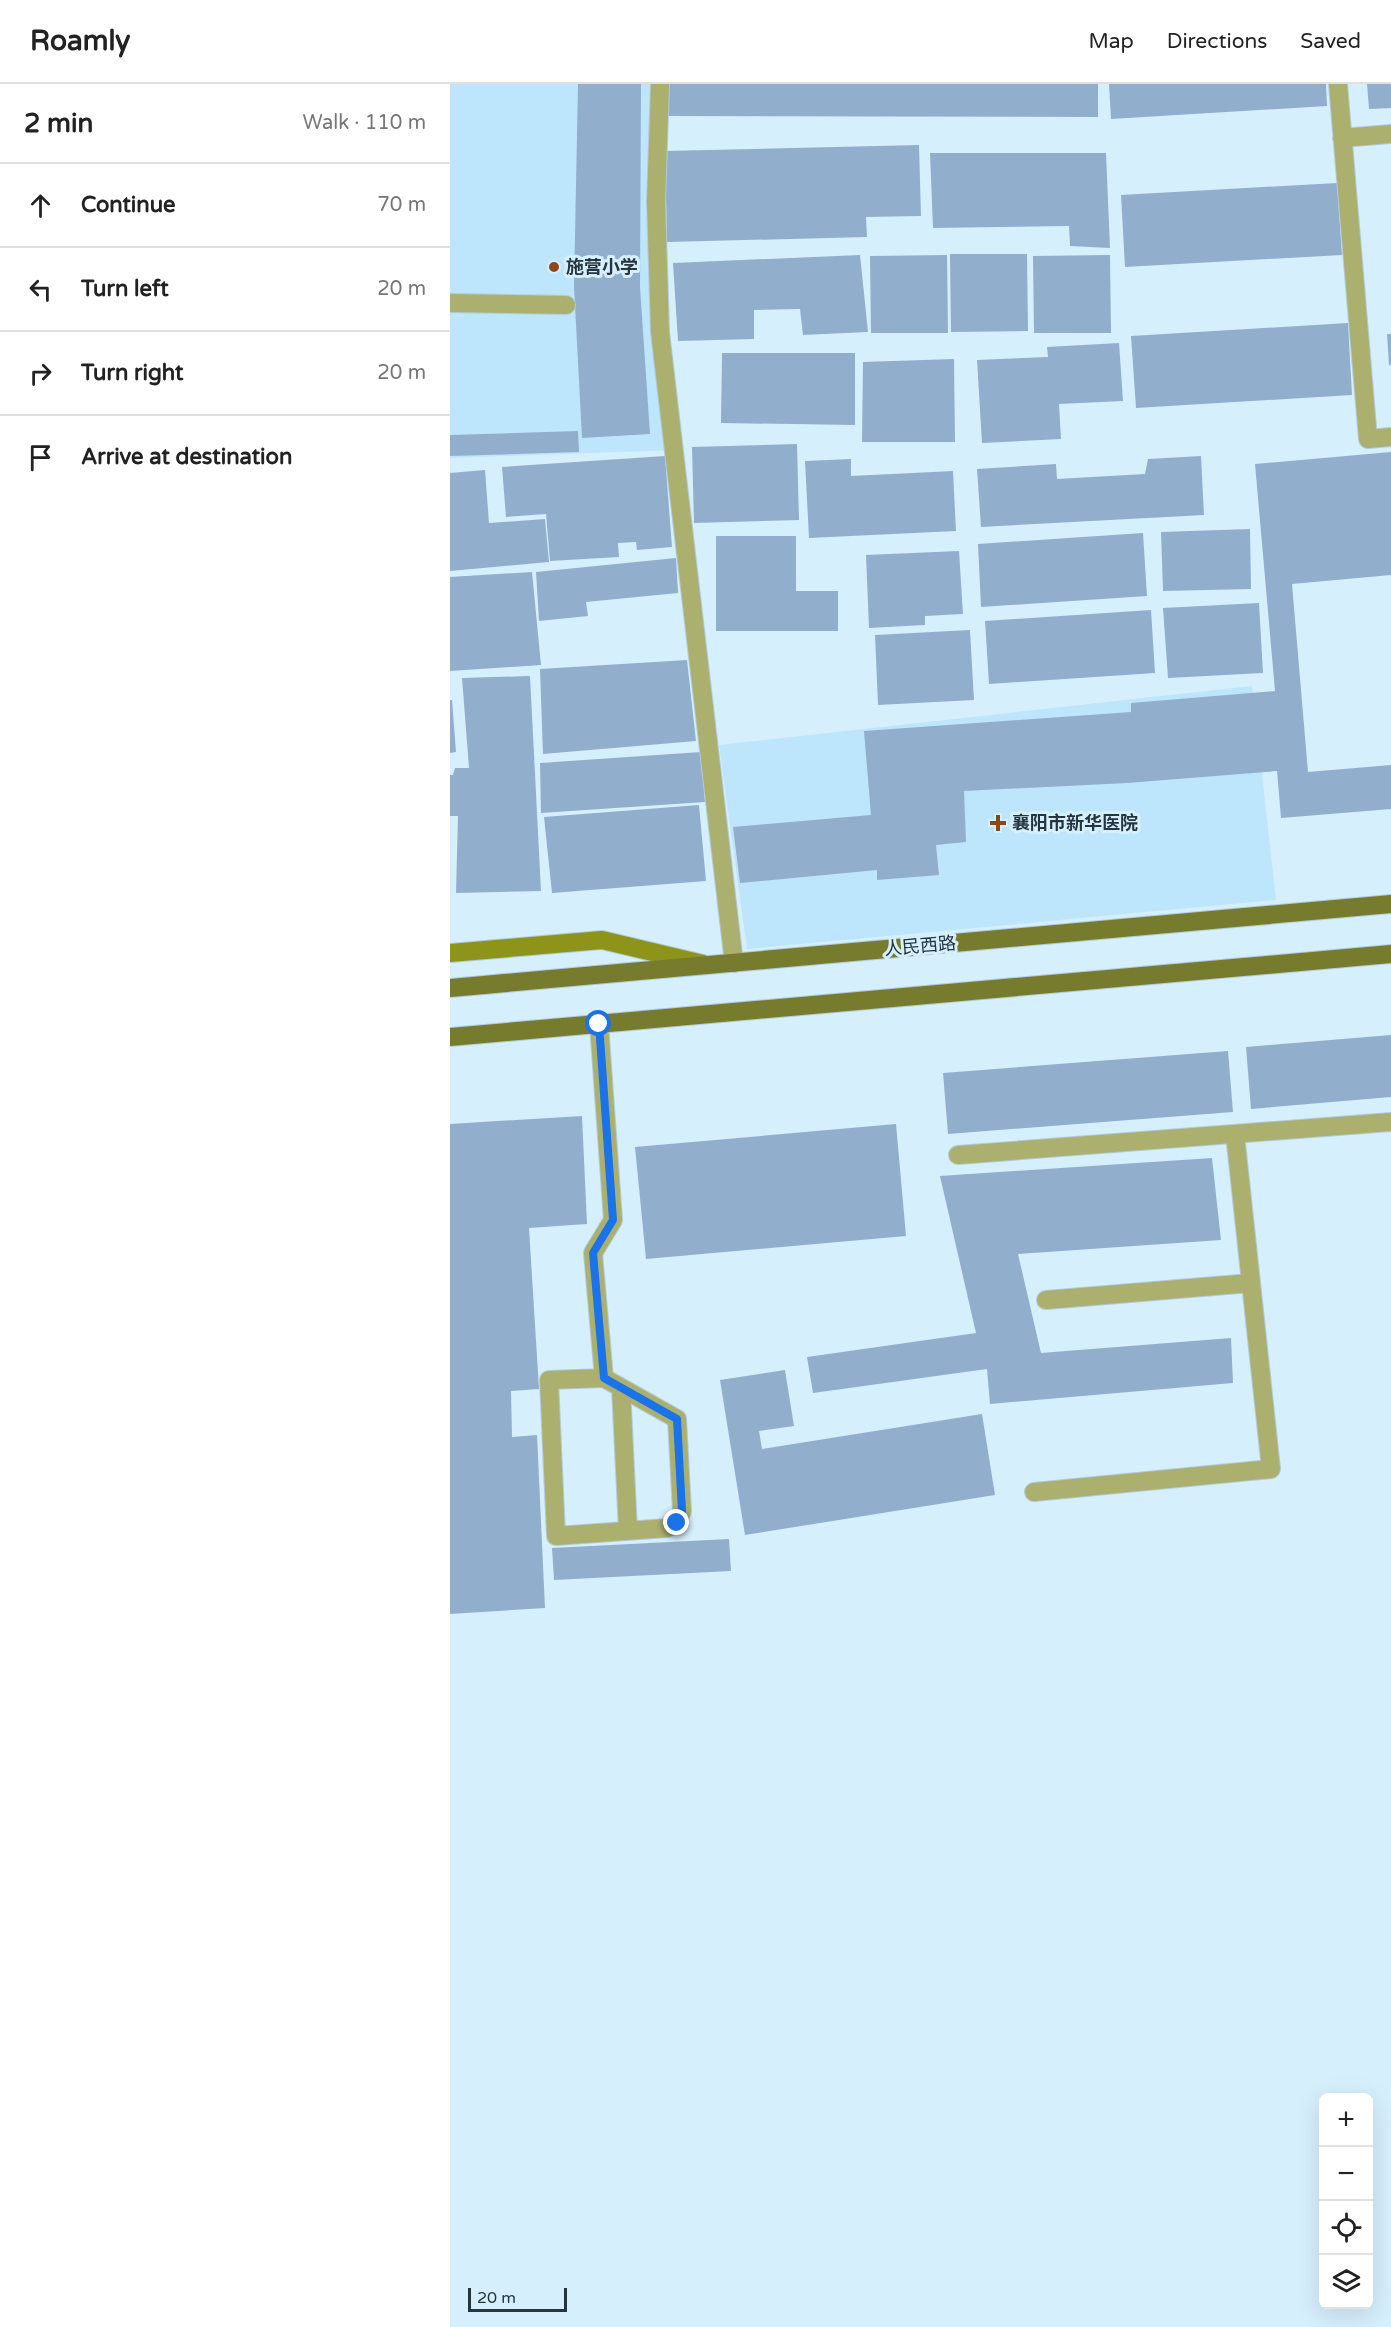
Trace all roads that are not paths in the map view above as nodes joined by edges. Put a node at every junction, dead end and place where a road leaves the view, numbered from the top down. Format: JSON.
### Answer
{"nodes":[{"id":1,"x":660,"y":84,"type":"edge"},
{"id":2,"x":1338,"y":84,"type":"edge"},
{"id":3,"x":1391,"y":134,"type":"edge"},
{"id":4,"x":1342,"y":138,"type":"junction"},
{"id":5,"x":450,"y":303,"type":"edge"},
{"id":6,"x":566,"y":305,"type":"dead end"},
{"id":7,"x":1391,"y":436,"type":"edge"},
{"id":8,"x":1391,"y":904,"type":"edge"},
{"id":9,"x":450,"y":952,"type":"edge"},
{"id":10,"x":1391,"y":954,"type":"edge"},
{"id":11,"x":734,"y":963,"type":"junction"},
{"id":12,"x":708,"y":965,"type":"junction"},
{"id":13,"x":450,"y":988,"type":"edge"},
{"id":14,"x":599,"y":1024,"type":"junction"},
{"id":15,"x":450,"y":1037,"type":"edge"},
{"id":16,"x":1391,"y":1122,"type":"edge"},
{"id":17,"x":1235,"y":1134,"type":"junction"},
{"id":18,"x":958,"y":1155,"type":"dead end"},
{"id":19,"x":1251,"y":1283,"type":"junction"},
{"id":20,"x":1046,"y":1300,"type":"dead end"},
{"id":21,"x":604,"y":1378,"type":"junction"},
{"id":22,"x":621,"y":1388,"type":"junction"},
{"id":23,"x":1034,"y":1492,"type":"dead end"},
{"id":24,"x":628,"y":1531,"type":"junction"}],
"edges":[{"from":1,"to":11,"type":"street"},
{"from":2,"to":4,"type":"street"},
{"from":3,"to":4,"type":"street"},
{"from":4,"to":7,"type":"street"},
{"from":5,"to":6,"type":"street"},
{"from":8,"to":11,"type":"main road","name":"人民西路"},
{"from":9,"to":12,"type":"main road"},
{"from":10,"to":14,"type":"main road"},
{"from":11,"to":12,"type":"main road","name":"人民西路"},
{"from":12,"to":13,"type":"main road","name":"人民西路"},
{"from":14,"to":15,"type":"main road"},
{"from":14,"to":21,"type":"street"},
{"from":16,"to":17,"type":"street"},
{"from":17,"to":18,"type":"street"},
{"from":17,"to":19,"type":"street"},
{"from":19,"to":20,"type":"street"},
{"from":19,"to":23,"type":"street"},
{"from":21,"to":22,"type":"street"},
{"from":21,"to":24,"type":"street"},
{"from":22,"to":24,"type":"street"},
{"from":22,"to":24,"type":"street"}]}
